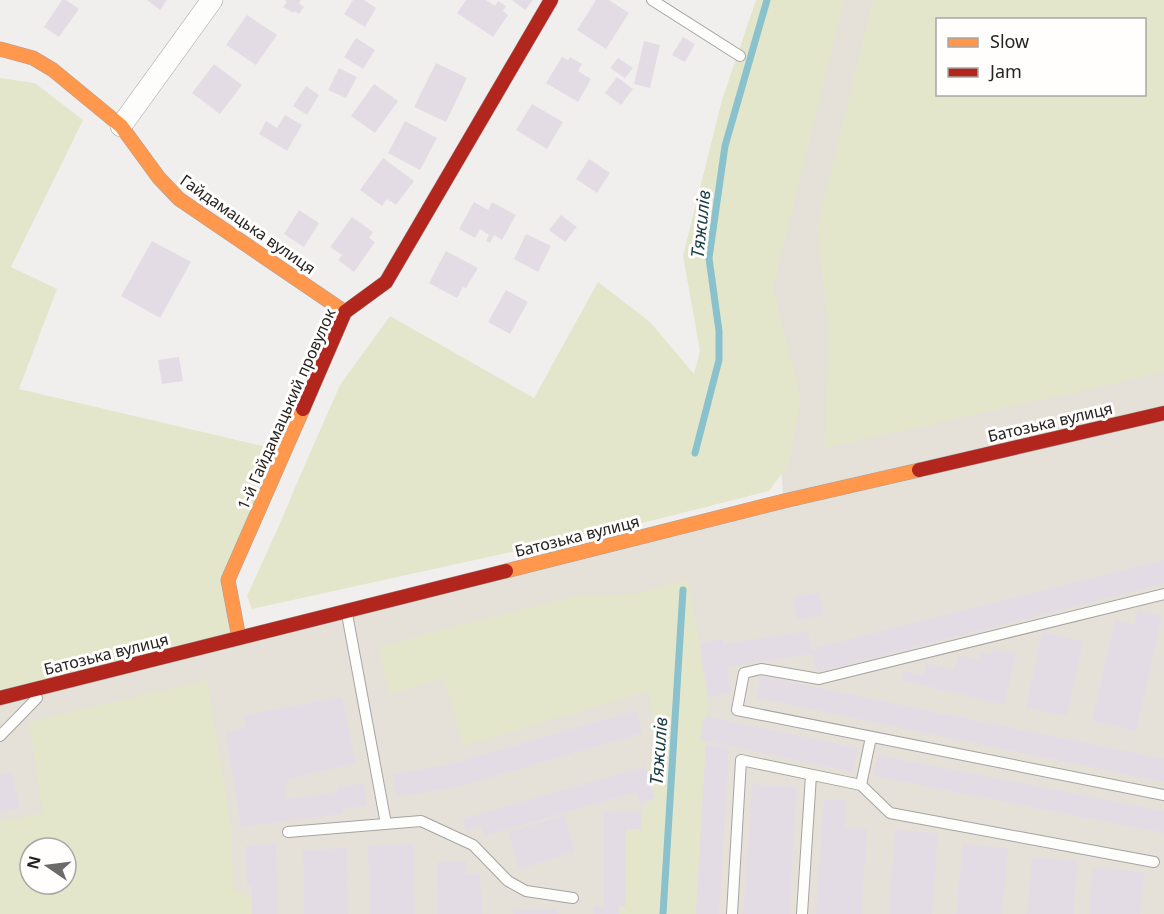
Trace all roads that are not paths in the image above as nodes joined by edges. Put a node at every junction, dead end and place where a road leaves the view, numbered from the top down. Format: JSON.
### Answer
{"nodes":[{"id":1,"x":212,"y":0,"type":"edge"},
{"id":2,"x":551,"y":0,"type":"edge"},
{"id":3,"x":652,"y":0,"type":"edge"},
{"id":4,"x":0,"y":50,"type":"edge"},
{"id":5,"x":740,"y":56,"type":"dead end"},
{"id":6,"x":121,"y":126,"type":"junction"},
{"id":7,"x":345,"y":312,"type":"junction"},
{"id":8,"x":1164,"y":413,"type":"edge"},
{"id":9,"x":1164,"y":594,"type":"edge"},
{"id":10,"x":346,"y":611,"type":"junction"},
{"id":11,"x":239,"y":638,"type":"junction"},
{"id":12,"x":50,"y":685,"type":"junction"},
{"id":13,"x":0,"y":698,"type":"edge"},
{"id":14,"x":0,"y":736,"type":"edge"},
{"id":15,"x":871,"y":737,"type":"junction"},
{"id":16,"x":811,"y":775,"type":"junction"},
{"id":17,"x":861,"y":785,"type":"junction"},
{"id":18,"x":1164,"y":795,"type":"edge"},
{"id":19,"x":386,"y":824,"type":"junction"},
{"id":20,"x":288,"y":832,"type":"dead end"},
{"id":21,"x":1154,"y":861,"type":"dead end"},
{"id":22,"x":573,"y":898,"type":"dead end"},
{"id":23,"x":732,"y":914,"type":"edge"},
{"id":24,"x":802,"y":914,"type":"edge"}],
"edges":[{"from":1,"to":6,"type":"street"},
{"from":2,"to":7,"type":"street","name":"1-й Гайдамацький провулок"},
{"from":3,"to":5,"type":"lane"},
{"from":4,"to":6,"type":"street","name":"Гайдамацька вулиця"},
{"from":6,"to":7,"type":"street","name":"Гайдамацька вулиця"},
{"from":7,"to":11,"type":"street","name":"1-й Гайдамацький провулок"},
{"from":8,"to":10,"type":"street","name":"Батозька вулиця"},
{"from":9,"to":15,"type":"lane"},
{"from":10,"to":11,"type":"street","name":"Батозька вулиця"},
{"from":10,"to":19,"type":"lane"},
{"from":11,"to":12,"type":"street","name":"Батозька вулиця"},
{"from":12,"to":13,"type":"street","name":"Батозька вулиця"},
{"from":12,"to":14,"type":"lane"},
{"from":15,"to":17,"type":"lane"},
{"from":15,"to":18,"type":"lane"},
{"from":16,"to":17,"type":"lane"},
{"from":16,"to":23,"type":"lane"},
{"from":16,"to":24,"type":"lane"},
{"from":17,"to":21,"type":"lane"},
{"from":19,"to":20,"type":"lane"},
{"from":19,"to":22,"type":"lane"}]}
